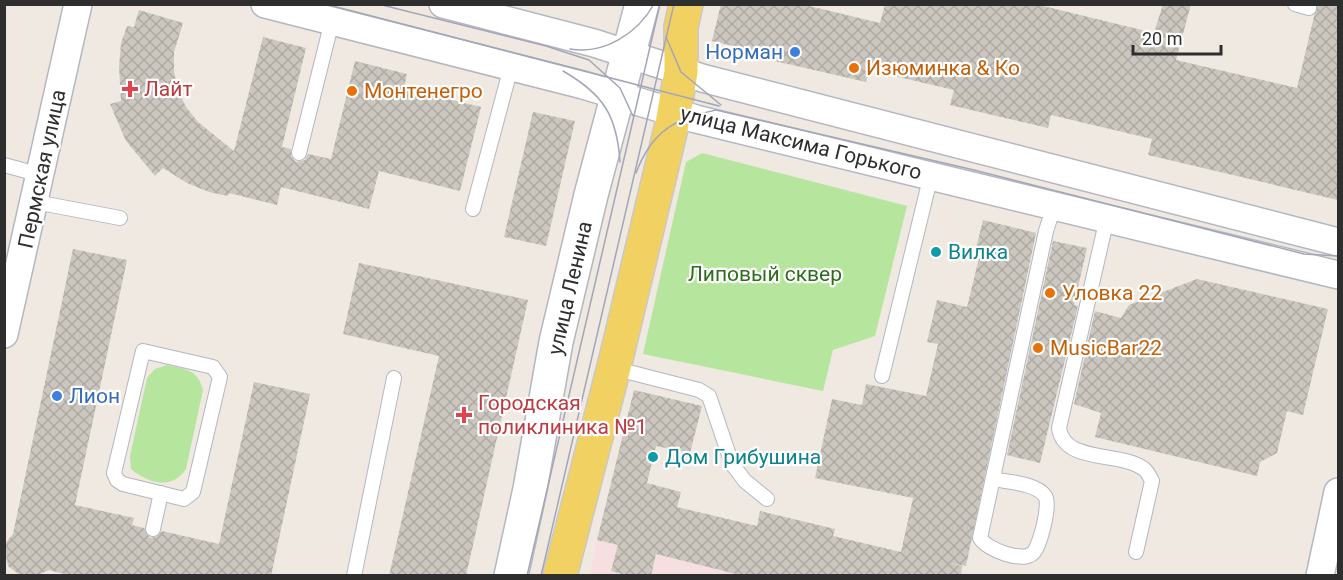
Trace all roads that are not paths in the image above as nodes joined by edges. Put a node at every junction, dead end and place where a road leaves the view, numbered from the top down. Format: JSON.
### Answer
{"nodes":[{"id":1,"x":78,"y":4,"type":"edge"},
{"id":2,"x":265,"y":4,"type":"edge"},
{"id":3,"x":642,"y":4,"type":"edge"},
{"id":4,"x":686,"y":4,"type":"edge"},
{"id":5,"x":1295,"y":4,"type":"edge"},
{"id":6,"x":460,"y":7,"type":"edge"},
{"id":7,"x":1309,"y":8,"type":"dead end"},
{"id":8,"x":332,"y":21,"type":"junction"},
{"id":9,"x":629,"y":53,"type":"junction"},
{"id":10,"x":511,"y":67,"type":"junction"},
{"id":11,"x":681,"y":72,"type":"junction"},
{"id":12,"x":618,"y":94,"type":"junction"},
{"id":13,"x":674,"y":112,"type":"junction"},
{"id":14,"x":299,"y":153,"type":"dead end"},
{"id":15,"x":4,"y":165,"type":"edge"},
{"id":16,"x":41,"y":174,"type":"junction"},
{"id":17,"x":931,"y":175,"type":"junction"},
{"id":18,"x":35,"y":202,"type":"junction"},
{"id":19,"x":1054,"y":206,"type":"junction"},
{"id":20,"x":473,"y":209,"type":"dead end"},
{"id":21,"x":120,"y":218,"type":"dead end"},
{"id":22,"x":1107,"y":218,"type":"junction"},
{"id":23,"x":1338,"y":242,"type":"edge"},
{"id":24,"x":1338,"y":275,"type":"edge"},
{"id":25,"x":9,"y":293,"type":"edge"},
{"id":26,"x":4,"y":334,"type":"edge"},
{"id":27,"x":613,"y":368,"type":"junction"},
{"id":28,"x":882,"y":376,"type":"dead end"},
{"id":29,"x":394,"y":378,"type":"dead end"},
{"id":30,"x":993,"y":478,"type":"junction"},
{"id":31,"x":1338,"y":492,"type":"edge"},
{"id":32,"x":161,"y":493,"type":"junction"},
{"id":33,"x":767,"y":499,"type":"dead end"},
{"id":34,"x":153,"y":530,"type":"dead end"},
{"id":35,"x":1334,"y":539,"type":"edge"},
{"id":36,"x":1136,"y":552,"type":"dead end"},
{"id":37,"x":354,"y":576,"type":"edge"},
{"id":38,"x":511,"y":576,"type":"edge"},
{"id":39,"x":560,"y":576,"type":"edge"},
{"id":40,"x":1320,"y":576,"type":"edge"}],
"edges":[{"from":1,"to":16,"type":"street","name":"Пермская улица"},
{"from":2,"to":8,"type":"street","name":"улица Максима Горького"},
{"from":3,"to":9,"type":"main road","name":"улица Ленина"},
{"from":4,"to":11,"type":"main road"},
{"from":5,"to":7,"type":"lane"},
{"from":6,"to":9,"type":"street","name":"улица Максима Горького"},
{"from":8,"to":10,"type":"street","name":"улица Максима Горького"},
{"from":8,"to":14,"type":"lane"},
{"from":9,"to":11,"type":"street","name":"улица Максима Горького"},
{"from":9,"to":12,"type":"main road","name":"улица Ленина"},
{"from":10,"to":12,"type":"street","name":"улица Максима Горького"},
{"from":10,"to":20,"type":"lane"},
{"from":11,"to":13,"type":"main road"},
{"from":11,"to":23,"type":"street","name":"улица Максима Горького"},
{"from":12,"to":13,"type":"street","name":"улица Максима Горького"},
{"from":12,"to":38,"type":"main road","name":"улица Ленина"},
{"from":13,"to":17,"type":"street","name":"улица Максима Горького"},
{"from":13,"to":27,"type":"main road"},
{"from":15,"to":16,"type":"lane"},
{"from":16,"to":18,"type":"street","name":"Пермская улица"},
{"from":17,"to":19,"type":"street","name":"улица Максима Горького"},
{"from":17,"to":28,"type":"lane"},
{"from":18,"to":21,"type":"lane"},
{"from":18,"to":25,"type":"street","name":"Пермская улица"},
{"from":19,"to":22,"type":"street","name":"улица Максима Горького"},
{"from":19,"to":30,"type":"lane"},
{"from":22,"to":24,"type":"street","name":"улица Максима Горького"},
{"from":22,"to":36,"type":"lane"},
{"from":25,"to":26,"type":"street","name":"Пермская улица"},
{"from":27,"to":33,"type":"lane"},
{"from":27,"to":39,"type":"main road"},
{"from":29,"to":37,"type":"lane"},
{"from":30,"to":30,"type":"lane"},
{"from":31,"to":35,"type":"street"},
{"from":32,"to":32,"type":"lane"},
{"from":32,"to":34,"type":"lane"},
{"from":35,"to":40,"type":"street"}]}
